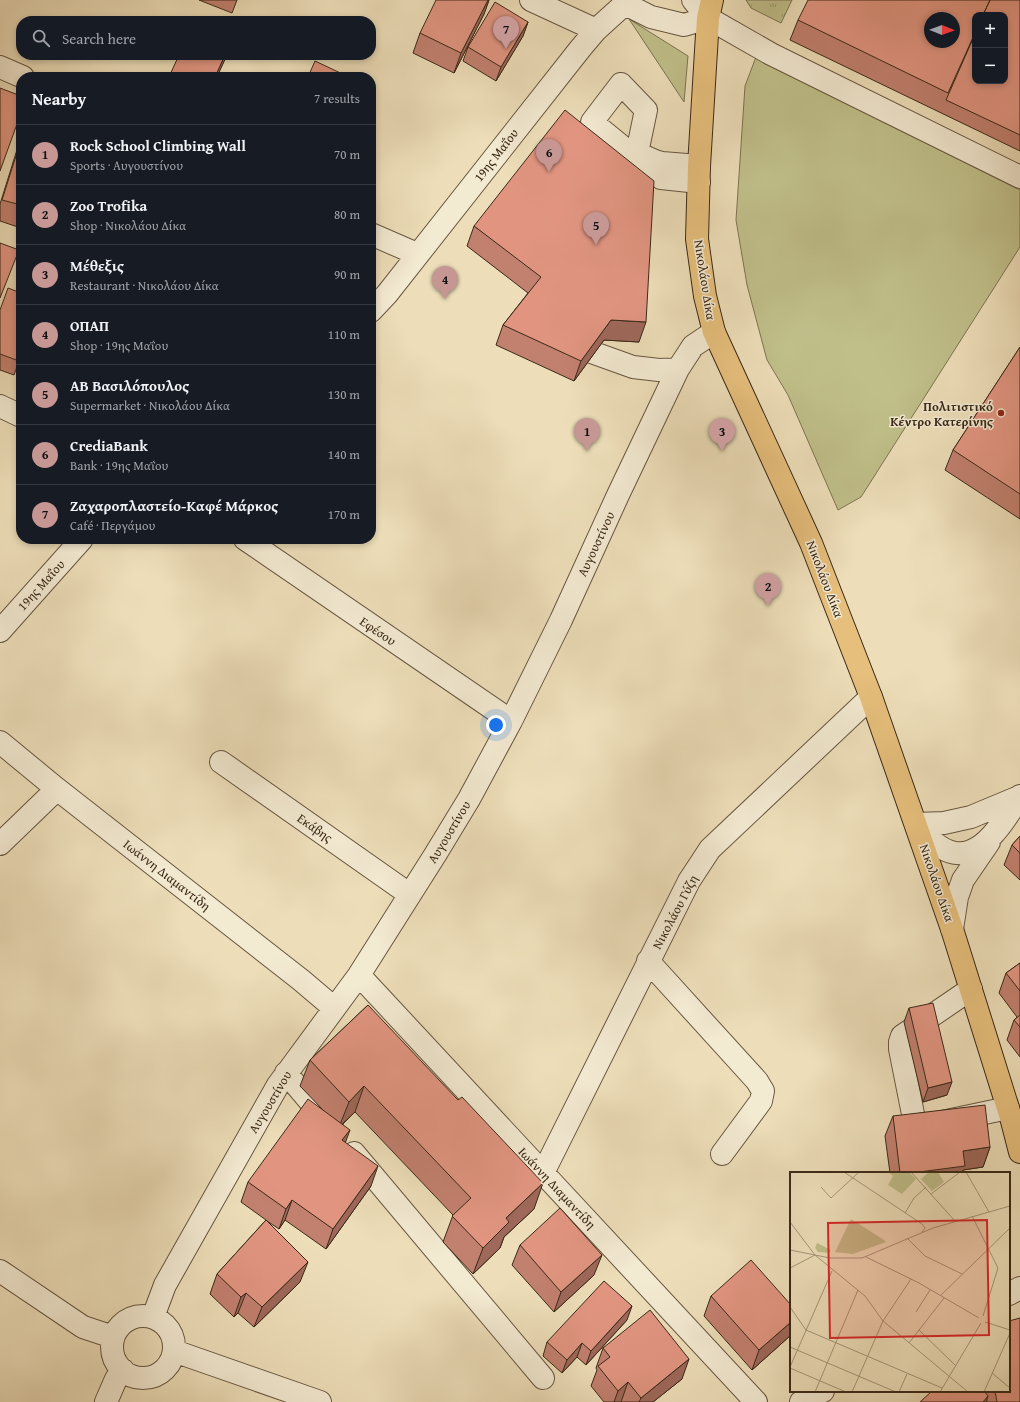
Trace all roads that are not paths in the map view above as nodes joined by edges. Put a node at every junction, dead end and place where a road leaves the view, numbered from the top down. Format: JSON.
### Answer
{"nodes":[{"id":1,"x":531,"y":0,"type":"edge"},
{"id":2,"x":693,"y":0,"type":"edge"},
{"id":3,"x":627,"y":2,"type":"edge"},
{"id":4,"x":710,"y":9,"type":"edge"},
{"id":5,"x":596,"y":30,"type":"junction"},
{"id":6,"x":0,"y":67,"type":"edge"},
{"id":7,"x":16,"y":74,"type":"edge"},
{"id":8,"x":637,"y":152,"type":"dead end"},
{"id":9,"x":699,"y":174,"type":"junction"},
{"id":10,"x":1020,"y":177,"type":"edge"},
{"id":11,"x":376,"y":236,"type":"edge"},
{"id":12,"x":417,"y":254,"type":"junction"},
{"id":13,"x":376,"y":305,"type":"edge"},
{"id":14,"x":714,"y":332,"type":"junction"},
{"id":15,"x":594,"y":353,"type":"edge"},
{"id":16,"x":678,"y":369,"type":"junction"},
{"id":17,"x":0,"y":406,"type":"edge"},
{"id":18,"x":16,"y":414,"type":"edge"},
{"id":19,"x":78,"y":544,"type":"edge"},
{"id":20,"x":252,"y":544,"type":"edge"},
{"id":21,"x":0,"y":631,"type":"edge"},
{"id":22,"x":871,"y":697,"type":"junction"},
{"id":23,"x":511,"y":722,"type":"junction"},
{"id":24,"x":0,"y":742,"type":"edge"},
{"id":25,"x":221,"y":762,"type":"dead end"},
{"id":26,"x":58,"y":789,"type":"junction"},
{"id":27,"x":1020,"y":796,"type":"edge"},
{"id":28,"x":916,"y":824,"type":"junction"},
{"id":29,"x":995,"y":833,"type":"junction"},
{"id":30,"x":0,"y":844,"type":"edge"},
{"id":31,"x":409,"y":894,"type":"junction"},
{"id":32,"x":952,"y":929,"type":"junction"},
{"id":33,"x":648,"y":962,"type":"junction"},
{"id":34,"x":359,"y":975,"type":"junction"},
{"id":35,"x":971,"y":988,"type":"junction"},
{"id":36,"x":334,"y":1008,"type":"junction"},
{"id":37,"x":286,"y":1073,"type":"junction"},
{"id":38,"x":1013,"y":1114,"type":"edge"},
{"id":39,"x":1020,"y":1152,"type":"edge"},
{"id":40,"x":722,"y":1154,"type":"dead end"},
{"id":41,"x":543,"y":1173,"type":"junction"},
{"id":42,"x":0,"y":1271,"type":"edge"},
{"id":43,"x":1020,"y":1288,"type":"edge"},
{"id":44,"x":1010,"y":1293,"type":"edge"},
{"id":45,"x":153,"y":1317,"type":"junction"},
{"id":46,"x":113,"y":1337,"type":"junction"},
{"id":47,"x":174,"y":1351,"type":"junction"},
{"id":48,"x":123,"y":1370,"type":"junction"},
{"id":49,"x":543,"y":1378,"type":"dead end"},
{"id":50,"x":820,"y":1392,"type":"edge"},
{"id":51,"x":106,"y":1402,"type":"edge"},
{"id":52,"x":320,"y":1402,"type":"edge"},
{"id":53,"x":756,"y":1402,"type":"edge"},
{"id":54,"x":801,"y":1402,"type":"edge"}],
"edges":[{"from":1,"to":5,"type":"street"},
{"from":2,"to":4,"type":"street"},
{"from":3,"to":4,"type":"street","name":"19ης Μαΐου"},
{"from":3,"to":5,"type":"street","name":"19ης Μαΐου"},
{"from":4,"to":9,"type":"main road","name":"Νικολάου Δίκα"},
{"from":4,"to":10,"type":"street"},
{"from":5,"to":12,"type":"street","name":"19ης Μαΐου"},
{"from":6,"to":7,"type":"street"},
{"from":8,"to":9,"type":"street"},
{"from":9,"to":14,"type":"main road","name":"Νικολάου Δίκα"},
{"from":11,"to":12,"type":"street"},
{"from":12,"to":13,"type":"street","name":"19ης Μαΐου"},
{"from":14,"to":16,"type":"street","name":"Αυγουστίνου"},
{"from":14,"to":22,"type":"main road","name":"Νικολάου Δίκα"},
{"from":15,"to":16,"type":"street"},
{"from":16,"to":23,"type":"street","name":"Αυγουστίνου"},
{"from":17,"to":18,"type":"street"},
{"from":19,"to":21,"type":"street","name":"19ης Μαΐου"},
{"from":20,"to":23,"type":"street","name":"Εφέσου"},
{"from":22,"to":28,"type":"main road","name":"Νικολάου Δίκα"},
{"from":22,"to":33,"type":"street","name":"Νικολάου Γύζη"},
{"from":23,"to":31,"type":"street","name":"Αυγουστίνου"},
{"from":24,"to":26,"type":"street","name":"Ιωάννη Διαμαντίδη"},
{"from":25,"to":31,"type":"street","name":"Εκάβης"},
{"from":26,"to":30,"type":"street"},
{"from":26,"to":36,"type":"street","name":"Ιωάννη Διαμαντίδη"},
{"from":27,"to":28,"type":"street"},
{"from":27,"to":29,"type":"street"},
{"from":28,"to":29,"type":"street"},
{"from":28,"to":32,"type":"main road","name":"Νικολάου Δίκα"},
{"from":29,"to":32,"type":"street"},
{"from":31,"to":34,"type":"street","name":"Αυγουστίνου"},
{"from":32,"to":35,"type":"main road","name":"Νικολάου Δίκα"},
{"from":33,"to":40,"type":"street"},
{"from":33,"to":41,"type":"street","name":"Νικολάου Γύζη"},
{"from":34,"to":36,"type":"street","name":"Αυγουστίνου"},
{"from":34,"to":41,"type":"street","name":"Ιωάννη Διαμαντίδη"},
{"from":35,"to":38,"type":"main road","name":"Νικολάου Δίκα"},
{"from":35,"to":38,"type":"street"},
{"from":36,"to":37,"type":"street","name":"Αυγουστίνου"},
{"from":37,"to":45,"type":"street","name":"Αυγουστίνου"},
{"from":37,"to":49,"type":"street"},
{"from":38,"to":39,"type":"main road","name":"Νικολάου Δίκα"},
{"from":41,"to":53,"type":"street","name":"Ιωάννη Διαμαντίδη"},
{"from":42,"to":46,"type":"street"},
{"from":43,"to":44,"type":"street"},
{"from":45,"to":46,"type":"street"},
{"from":45,"to":47,"type":"street"},
{"from":46,"to":48,"type":"street"},
{"from":47,"to":48,"type":"street"},
{"from":47,"to":52,"type":"street"},
{"from":48,"to":51,"type":"street"},
{"from":50,"to":54,"type":"street"}]}
